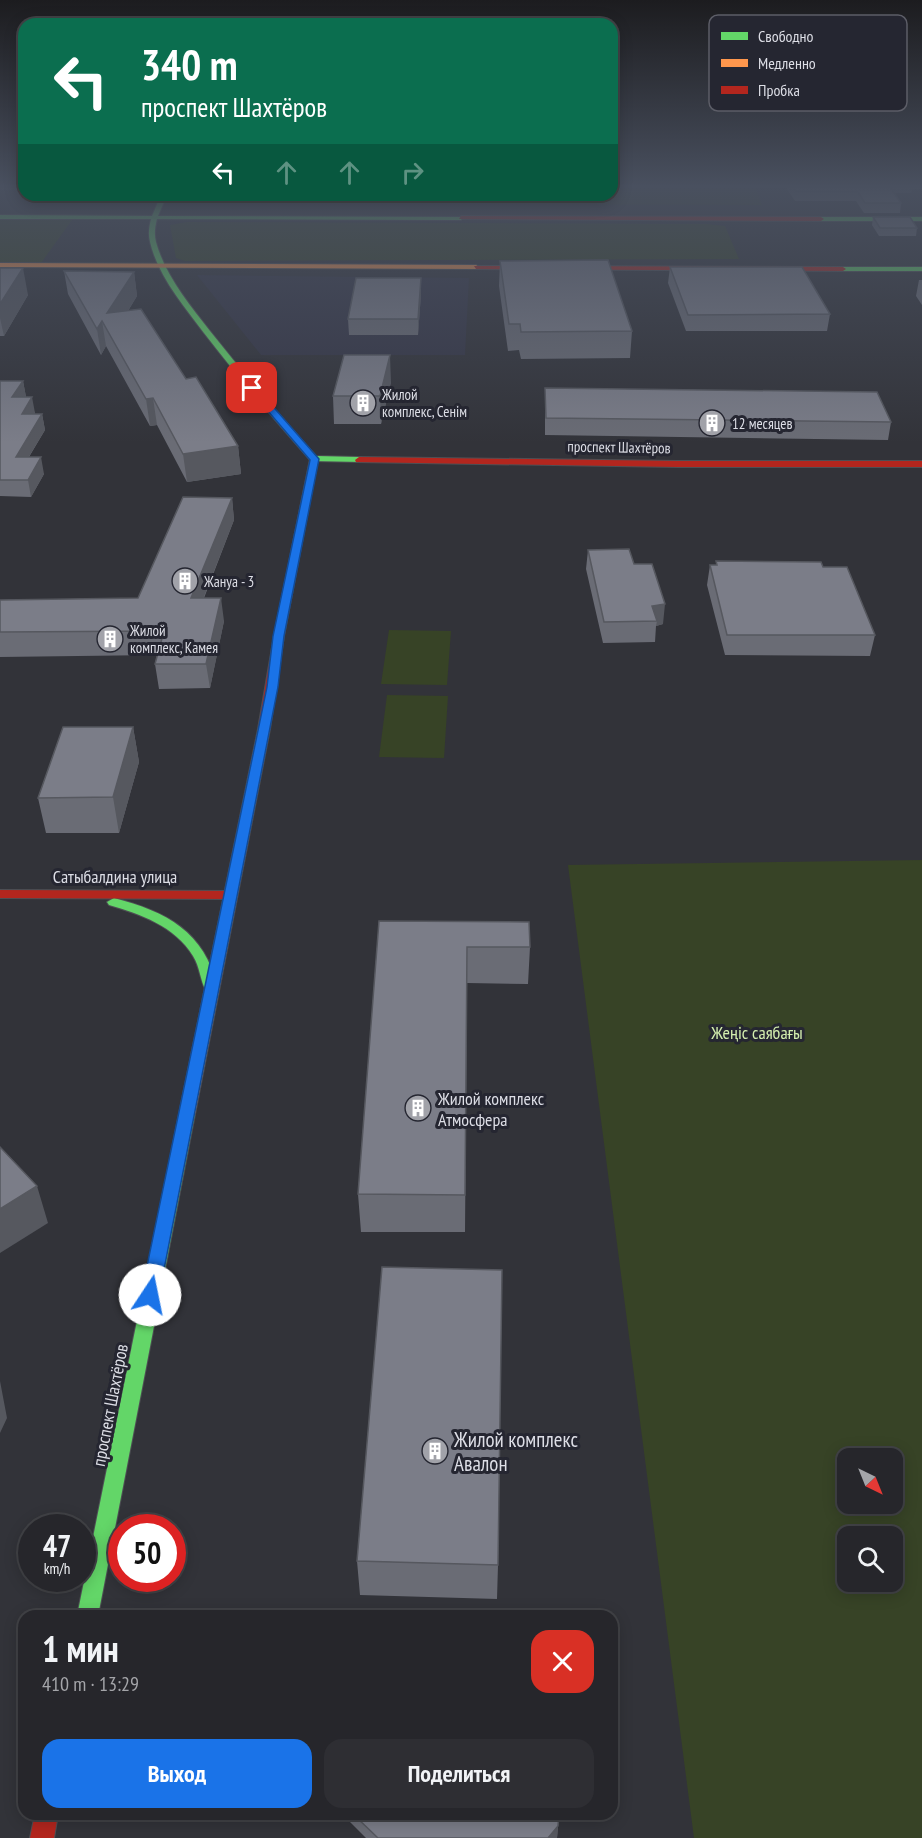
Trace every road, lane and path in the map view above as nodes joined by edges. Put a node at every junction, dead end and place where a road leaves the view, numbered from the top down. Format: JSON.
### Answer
{"nodes":[{"id":1,"x":168,"y":272,"type":"edge"},
{"id":2,"x":314,"y":459,"type":"junction"},
{"id":3,"x":922,"y":465,"type":"edge"},
{"id":4,"x":0,"y":894,"type":"edge"},
{"id":5,"x":77,"y":894,"type":"junction"},
{"id":6,"x":230,"y":895,"type":"junction"},
{"id":7,"x":212,"y":987,"type":"junction"},
{"id":8,"x":88,"y":1610,"type":"edge"},
{"id":9,"x":46,"y":1820,"type":"edge"},
{"id":10,"x":42,"y":1838,"type":"edge"}],
"edges":[{"from":1,"to":2,"type":"main road"},
{"from":2,"to":3,"type":"main road","name":"проспект Шахтёров"},
{"from":2,"to":6,"type":"main road","name":"проспект Шахтёров"},
{"from":4,"to":5,"type":"main road","name":"Сатыбалдина улица"},
{"from":5,"to":6,"type":"main road","name":"Сатыбалдина улица"},
{"from":5,"to":7,"type":"main road"},
{"from":6,"to":7,"type":"main road","name":"проспект Шахтёров"},
{"from":7,"to":8,"type":"main road","name":"проспект Шахтёров"},
{"from":9,"to":10,"type":"main road"}]}
